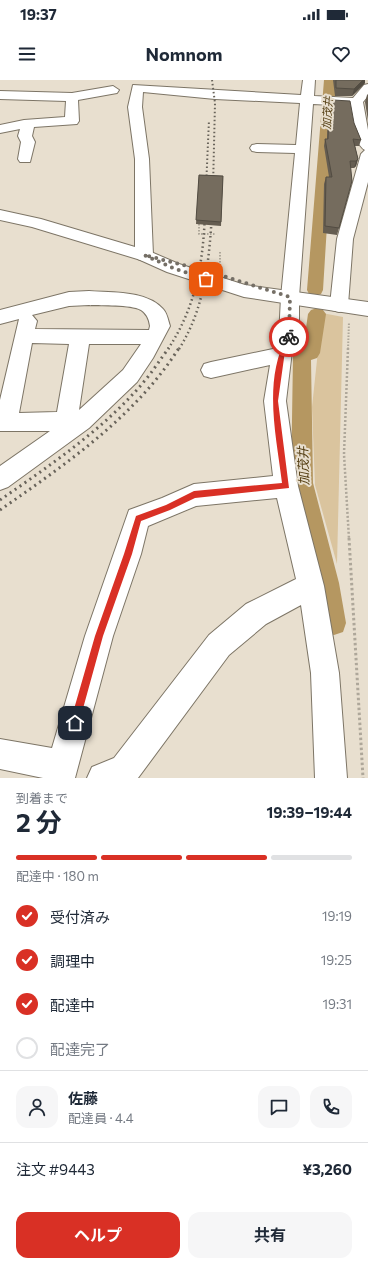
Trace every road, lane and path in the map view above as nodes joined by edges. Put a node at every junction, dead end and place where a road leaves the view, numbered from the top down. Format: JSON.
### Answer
{"nodes":[{"id":1,"x":309,"y":80,"type":"edge"},
{"id":2,"x":114,"y":85,"type":"edge"},
{"id":3,"x":137,"y":88,"type":"junction"},
{"id":4,"x":368,"y":88,"type":"edge"},
{"id":5,"x":200,"y":94,"type":"junction"},
{"id":6,"x":0,"y":95,"type":"edge"},
{"id":7,"x":72,"y":97,"type":"junction"},
{"id":8,"x":308,"y":101,"type":"junction"},
{"id":9,"x":356,"y":102,"type":"junction"},
{"id":10,"x":136,"y":105,"type":"junction"},
{"id":11,"x":151,"y":105,"type":"dead end"},
{"id":12,"x":182,"y":105,"type":"dead end"},
{"id":13,"x":28,"y":124,"type":"junction"},
{"id":14,"x":0,"y":129,"type":"edge"},
{"id":15,"x":368,"y":147,"type":"edge"},
{"id":16,"x":254,"y":149,"type":"dead end"},
{"id":17,"x":303,"y":149,"type":"junction"},
{"id":18,"x":368,"y":154,"type":"edge"},
{"id":19,"x":25,"y":159,"type":"dead end"},
{"id":20,"x":0,"y":215,"type":"edge"},
{"id":21,"x":199,"y":224,"type":"edge"},
{"id":22,"x":216,"y":234,"type":"dead end"},
{"id":23,"x":220,"y":252,"type":"dead end"},
{"id":24,"x":144,"y":255,"type":"junction"},
{"id":25,"x":220,"y":276,"type":"junction"},
{"id":26,"x":290,"y":297,"type":"junction"},
{"id":27,"x":29,"y":309,"type":"junction"},
{"id":28,"x":355,"y":309,"type":"edge"},
{"id":29,"x":0,"y":317,"type":"edge"},
{"id":30,"x":24,"y":336,"type":"junction"},
{"id":31,"x":80,"y":337,"type":"junction"},
{"id":32,"x":154,"y":337,"type":"junction"},
{"id":33,"x":282,"y":355,"type":"junction"},
{"id":34,"x":212,"y":370,"type":"dead end"},
{"id":35,"x":73,"y":421,"type":"junction"},
{"id":36,"x":3,"y":422,"type":"edge"},
{"id":37,"x":0,"y":479,"type":"edge"},
{"id":38,"x":286,"y":486,"type":"junction"},
{"id":39,"x":311,"y":586,"type":"junction"},
{"id":40,"x":0,"y":754,"type":"edge"},
{"id":41,"x":61,"y":772,"type":"edge"},
{"id":42,"x":104,"y":778,"type":"edge"},
{"id":43,"x":331,"y":778,"type":"edge"},
{"id":44,"x":363,"y":778,"type":"edge"}],
"edges":[{"from":1,"to":8,"type":"street"},
{"from":2,"to":3,"type":"street"},
{"from":2,"to":7,"type":"street"},
{"from":3,"to":5,"type":"street"},
{"from":3,"to":10,"type":"street"},
{"from":4,"to":9,"type":"street"},
{"from":5,"to":8,"type":"street"},
{"from":5,"to":12,"type":"street"},
{"from":6,"to":7,"type":"street"},
{"from":7,"to":13,"type":"street"},
{"from":8,"to":9,"type":"street"},
{"from":8,"to":17,"type":"street"},
{"from":9,"to":15,"type":"street"},
{"from":10,"to":11,"type":"street"},
{"from":10,"to":24,"type":"street"},
{"from":13,"to":14,"type":"street"},
{"from":13,"to":19,"type":"street"},
{"from":16,"to":17,"type":"street"},
{"from":17,"to":26,"type":"street"},
{"from":18,"to":28,"type":"street"},
{"from":20,"to":24,"type":"street"},
{"from":21,"to":22,"type":"path"},
{"from":23,"to":25,"type":"path"},
{"from":24,"to":25,"type":"street"},
{"from":24,"to":26,"type":"street"},
{"from":25,"to":26,"type":"street"},
{"from":26,"to":28,"type":"street"},
{"from":26,"to":33,"type":"street"},
{"from":27,"to":29,"type":"street"},
{"from":27,"to":30,"type":"street"},
{"from":27,"to":32,"type":"street"},
{"from":28,"to":44,"type":"path"},
{"from":30,"to":31,"type":"street"},
{"from":30,"to":36,"type":"street"},
{"from":31,"to":32,"type":"street"},
{"from":31,"to":35,"type":"street"},
{"from":32,"to":35,"type":"street"},
{"from":33,"to":34,"type":"street"},
{"from":33,"to":38,"type":"street"},
{"from":35,"to":36,"type":"street"},
{"from":35,"to":37,"type":"street"},
{"from":38,"to":39,"type":"street"},
{"from":38,"to":41,"type":"street"},
{"from":39,"to":42,"type":"street"},
{"from":39,"to":43,"type":"street"},
{"from":40,"to":41,"type":"street"}]}
